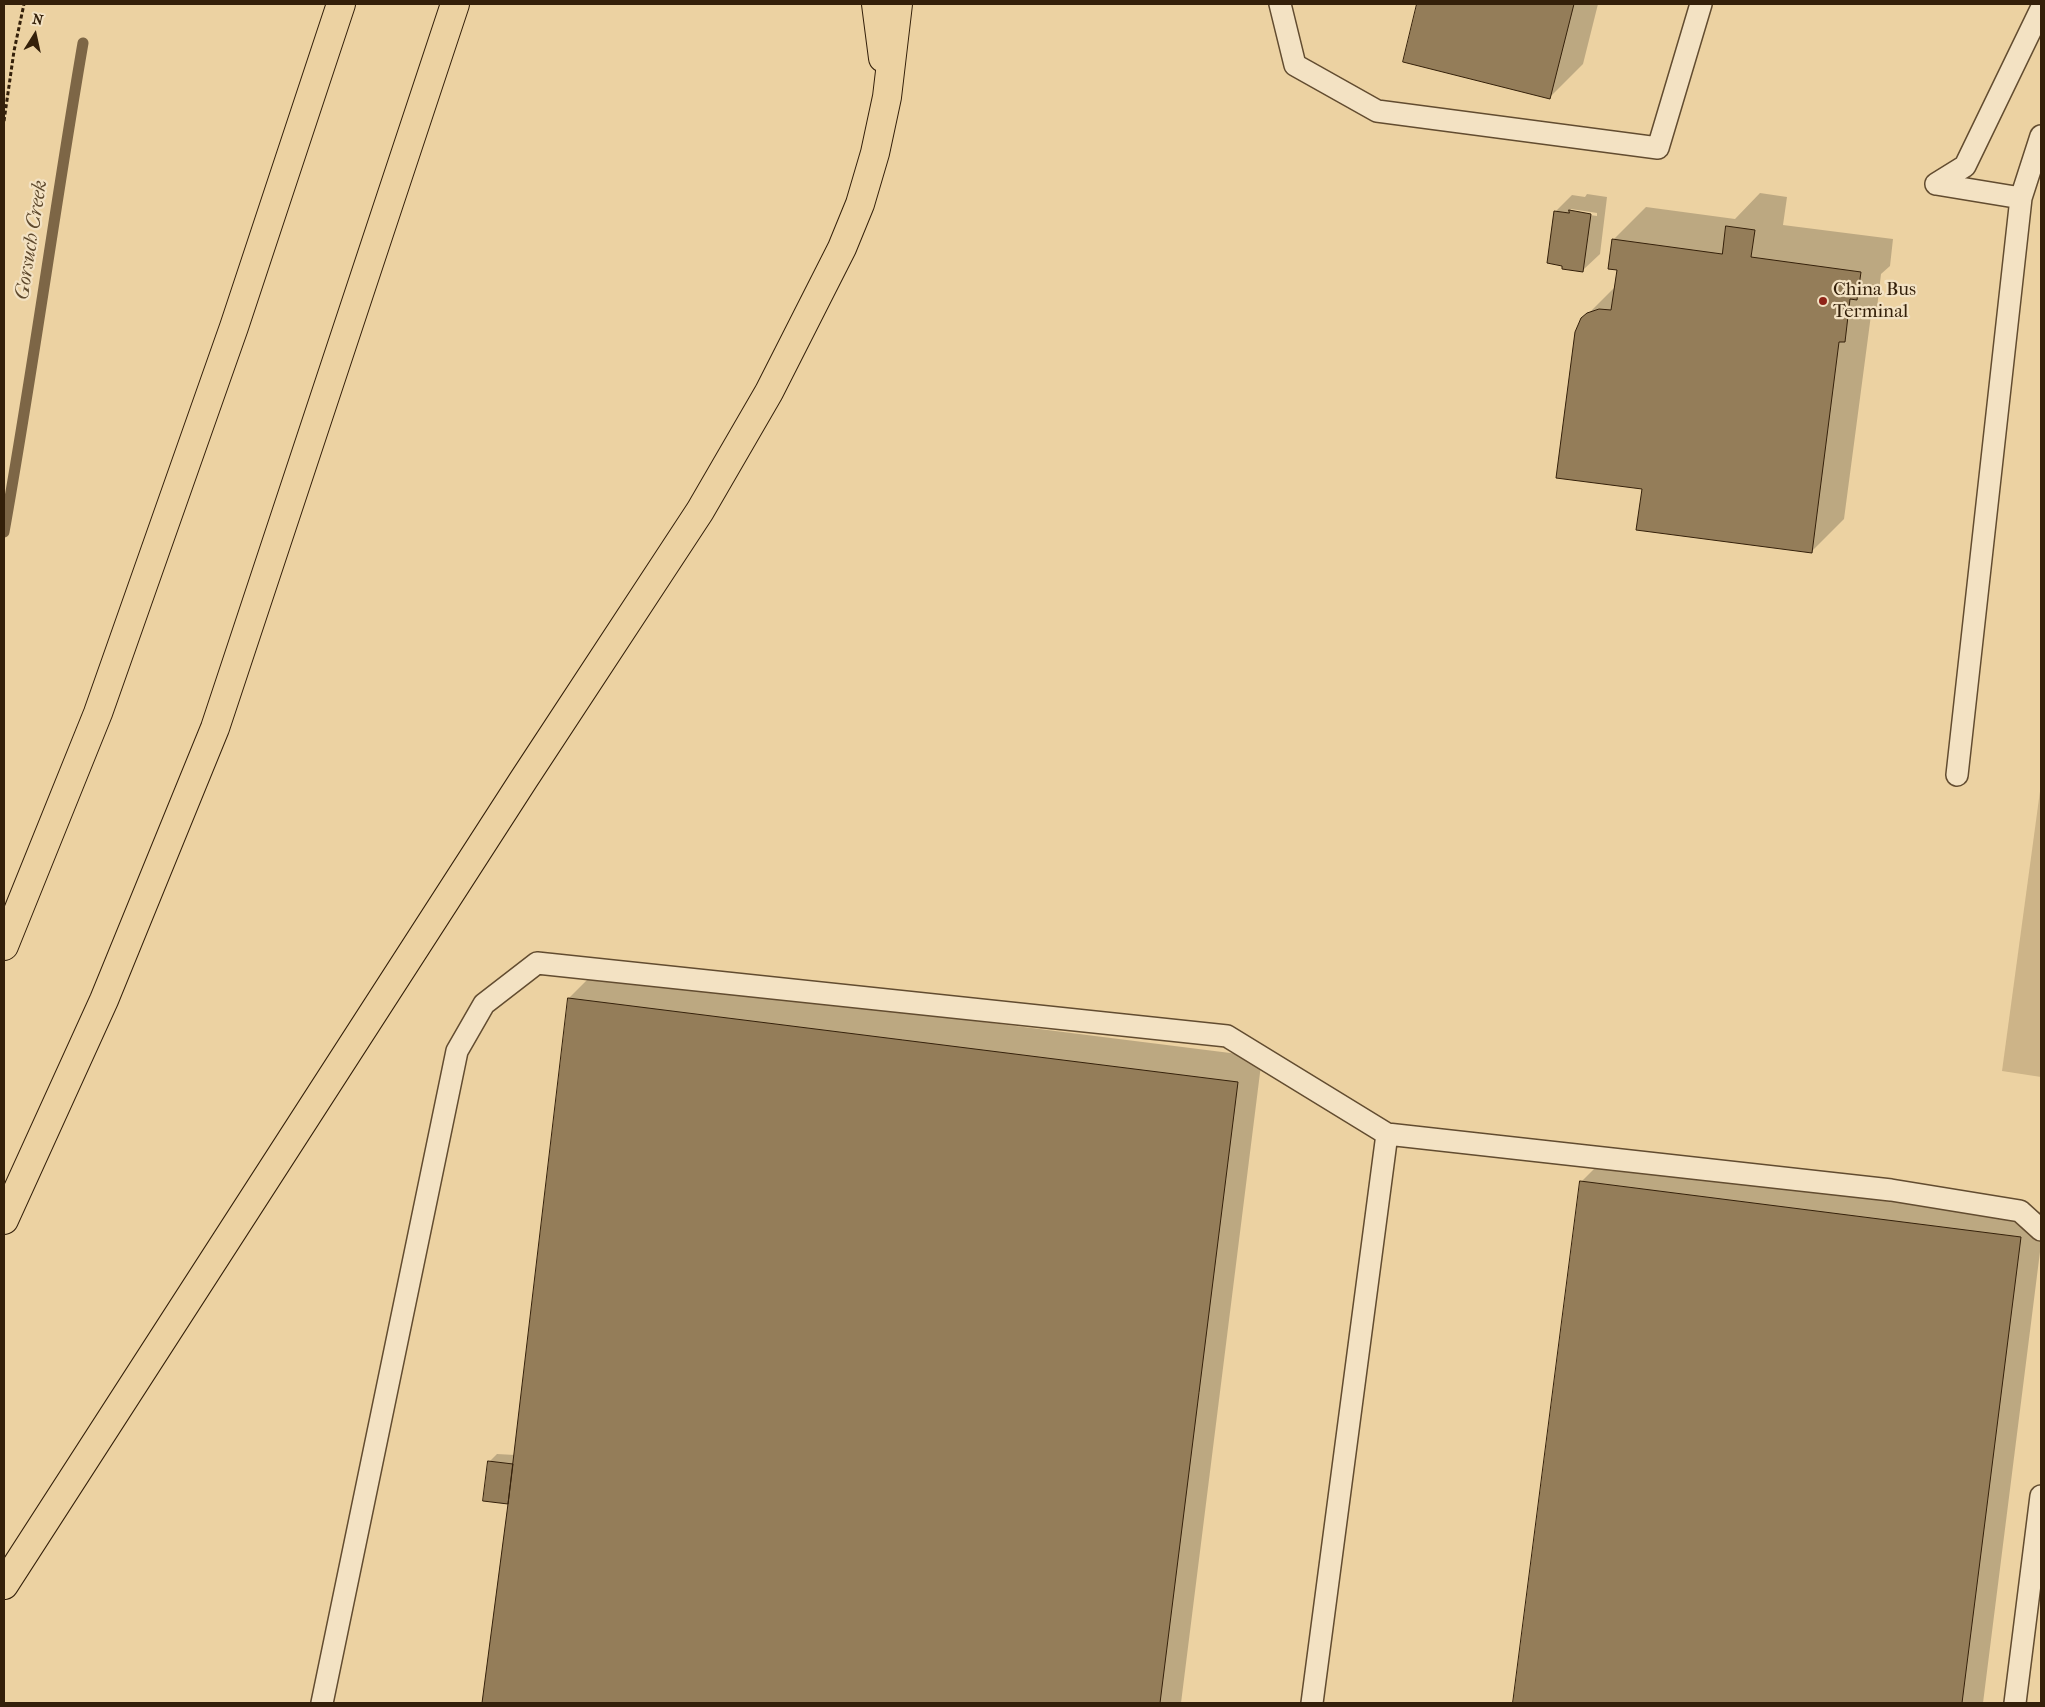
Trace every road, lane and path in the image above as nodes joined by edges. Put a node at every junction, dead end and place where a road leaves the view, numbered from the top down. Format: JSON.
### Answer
{"nodes":[{"id":1,"x":24,"y":4,"type":"edge"},
{"id":2,"x":341,"y":4,"type":"edge"},
{"id":3,"x":455,"y":4,"type":"edge"},
{"id":4,"x":876,"y":4,"type":"edge"},
{"id":5,"x":898,"y":4,"type":"edge"},
{"id":6,"x":1280,"y":4,"type":"edge"},
{"id":7,"x":1701,"y":4,"type":"edge"},
{"id":8,"x":2041,"y":9,"type":"edge"},
{"id":9,"x":887,"y":97,"type":"junction"},
{"id":10,"x":4,"y":121,"type":"edge"},
{"id":11,"x":2041,"y":136,"type":"edge"},
{"id":12,"x":2021,"y":198,"type":"junction"},
{"id":13,"x":1956,"y":775,"type":"dead end"},
{"id":14,"x":4,"y":946,"type":"edge"},
{"id":15,"x":1388,"y":1134,"type":"junction"},
{"id":16,"x":4,"y":1220,"type":"edge"},
{"id":17,"x":2041,"y":1230,"type":"edge"},
{"id":18,"x":2041,"y":1496,"type":"edge"},
{"id":19,"x":4,"y":1585,"type":"edge"},
{"id":20,"x":322,"y":1703,"type":"edge"},
{"id":21,"x":1312,"y":1703,"type":"edge"},
{"id":22,"x":2016,"y":1703,"type":"edge"}],
"edges":[{"from":1,"to":10,"type":"path"},
{"from":2,"to":14,"type":"highway"},
{"from":3,"to":16,"type":"highway"},
{"from":4,"to":9,"type":"highway"},
{"from":5,"to":9,"type":"highway"},
{"from":6,"to":7,"type":"lane"},
{"from":8,"to":12,"type":"lane"},
{"from":9,"to":19,"type":"highway"},
{"from":11,"to":12,"type":"lane"},
{"from":12,"to":13,"type":"lane"},
{"from":15,"to":17,"type":"lane"},
{"from":15,"to":20,"type":"lane"},
{"from":15,"to":21,"type":"lane"},
{"from":18,"to":22,"type":"lane"}]}
